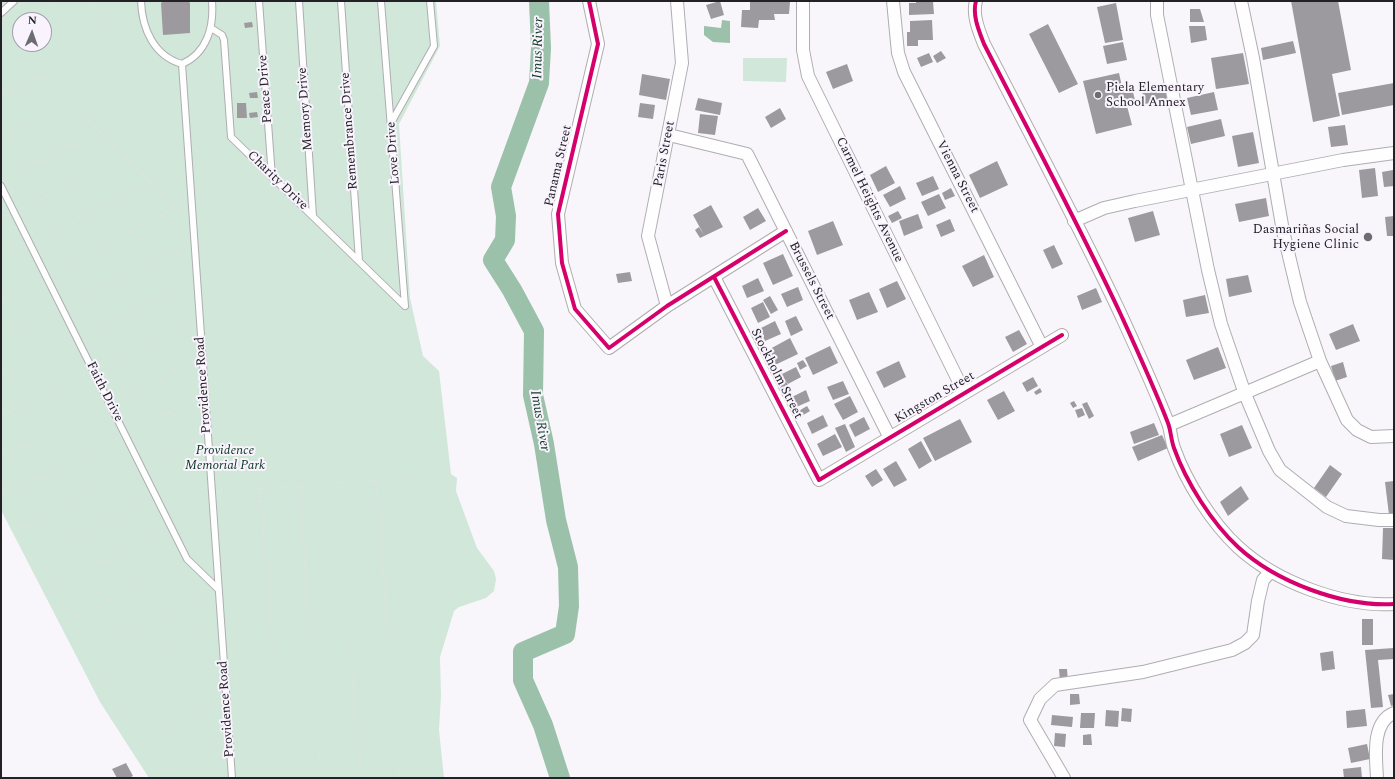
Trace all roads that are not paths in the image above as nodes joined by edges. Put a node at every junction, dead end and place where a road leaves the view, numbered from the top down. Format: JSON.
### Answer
{"nodes":[{"id":1,"x":14,"y":1,"type":"edge"},
{"id":2,"x":141,"y":1,"type":"edge"},
{"id":3,"x":212,"y":1,"type":"edge"},
{"id":4,"x":259,"y":1,"type":"edge"},
{"id":5,"x":299,"y":1,"type":"edge"},
{"id":6,"x":341,"y":1,"type":"edge"},
{"id":7,"x":382,"y":1,"type":"edge"},
{"id":8,"x":430,"y":1,"type":"edge"},
{"id":9,"x":589,"y":1,"type":"edge"},
{"id":10,"x":677,"y":1,"type":"edge"},
{"id":11,"x":803,"y":1,"type":"edge"},
{"id":12,"x":893,"y":1,"type":"edge"},
{"id":13,"x":976,"y":1,"type":"edge"},
{"id":14,"x":1157,"y":1,"type":"edge"},
{"id":15,"x":1242,"y":1,"type":"edge"},
{"id":16,"x":1,"y":13,"type":"edge"},
{"id":17,"x":211,"y":28,"type":"junction"},
{"id":18,"x":182,"y":64,"type":"junction"},
{"id":19,"x":391,"y":122,"type":"junction"},
{"id":20,"x":669,"y":135,"type":"junction"},
{"id":21,"x":1394,"y":153,"type":"edge"},
{"id":22,"x":1273,"y":174,"type":"junction"},
{"id":23,"x":272,"y":177,"type":"junction"},
{"id":24,"x":1,"y":186,"type":"edge"},
{"id":25,"x":1193,"y":190,"type":"junction"},
{"id":26,"x":313,"y":216,"type":"junction"},
{"id":27,"x":1074,"y":221,"type":"junction"},
{"id":28,"x":786,"y":231,"type":"junction"},
{"id":29,"x":359,"y":261,"type":"junction"},
{"id":30,"x":714,"y":276,"type":"junction"},
{"id":31,"x":405,"y":306,"type":"joint"},
{"id":32,"x":667,"y":306,"type":"junction"},
{"id":33,"x":1062,"y":335,"type":"dead end"},
{"id":34,"x":1042,"y":347,"type":"junction"},
{"id":35,"x":1320,"y":361,"type":"junction"},
{"id":36,"x":964,"y":392,"type":"junction"},
{"id":37,"x":1245,"y":394,"type":"junction"},
{"id":38,"x":1169,"y":425,"type":"junction"},
{"id":39,"x":890,"y":436,"type":"junction"},
{"id":40,"x":1394,"y":436,"type":"edge"},
{"id":41,"x":819,"y":480,"type":"joint"},
{"id":42,"x":1394,"y":520,"type":"edge"},
{"id":43,"x":1271,"y":571,"type":"junction"},
{"id":44,"x":218,"y":589,"type":"junction"},
{"id":45,"x":1394,"y":604,"type":"edge"},
{"id":46,"x":1394,"y":713,"type":"edge"},
{"id":47,"x":232,"y":778,"type":"edge"},
{"id":48,"x":1064,"y":778,"type":"edge"},
{"id":49,"x":1377,"y":778,"type":"edge"}],
"edges":[{"from":1,"to":16,"type":"lane"},
{"from":2,"to":18,"type":"lane"},
{"from":3,"to":17,"type":"lane"},
{"from":4,"to":23,"type":"lane","name":"Peace Drive"},
{"from":5,"to":26,"type":"lane","name":"Memory Drive"},
{"from":6,"to":29,"type":"lane","name":"Remembrance Drive"},
{"from":7,"to":19,"type":"lane","name":"Love Drive"},
{"from":8,"to":19,"type":"lane"},
{"from":9,"to":32,"type":"street","name":"Panama Street"},
{"from":10,"to":20,"type":"street","name":"Paris Street"},
{"from":11,"to":36,"type":"street","name":"Carmel Heights Avenue"},
{"from":12,"to":34,"type":"street","name":"Vienna Street"},
{"from":13,"to":27,"type":"street"},
{"from":14,"to":25,"type":"street"},
{"from":15,"to":22,"type":"street"},
{"from":17,"to":18,"type":"lane"},
{"from":17,"to":23,"type":"lane","name":"Charity Drive"},
{"from":18,"to":44,"type":"lane","name":"Providence Road"},
{"from":19,"to":31,"type":"lane","name":"Love Drive"},
{"from":20,"to":28,"type":"street","name":"Brussels Street"},
{"from":20,"to":32,"type":"street","name":"Paris Street"},
{"from":21,"to":22,"type":"street"},
{"from":22,"to":25,"type":"street"},
{"from":22,"to":35,"type":"street"},
{"from":23,"to":26,"type":"lane","name":"Charity Drive"},
{"from":24,"to":44,"type":"lane","name":"Faith Drive"},
{"from":25,"to":27,"type":"street"},
{"from":25,"to":37,"type":"street"},
{"from":26,"to":29,"type":"lane","name":"Charity Drive"},
{"from":27,"to":38,"type":"street"},
{"from":28,"to":30,"type":"street"},
{"from":28,"to":39,"type":"street","name":"Brussels Street"},
{"from":29,"to":31,"type":"lane","name":"Charity Drive"},
{"from":30,"to":32,"type":"street"},
{"from":30,"to":41,"type":"street","name":"Stockholm Street"},
{"from":33,"to":34,"type":"street","name":"Kingston Street"},
{"from":34,"to":36,"type":"street","name":"Kingston Street"},
{"from":35,"to":37,"type":"street"},
{"from":35,"to":40,"type":"street"},
{"from":36,"to":39,"type":"street","name":"Kingston Street"},
{"from":37,"to":38,"type":"street"},
{"from":37,"to":42,"type":"street"},
{"from":38,"to":43,"type":"street"},
{"from":39,"to":41,"type":"street","name":"Kingston Street"},
{"from":43,"to":45,"type":"street"},
{"from":43,"to":48,"type":"street"},
{"from":44,"to":47,"type":"lane","name":"Providence Road"},
{"from":46,"to":49,"type":"street"}]}
